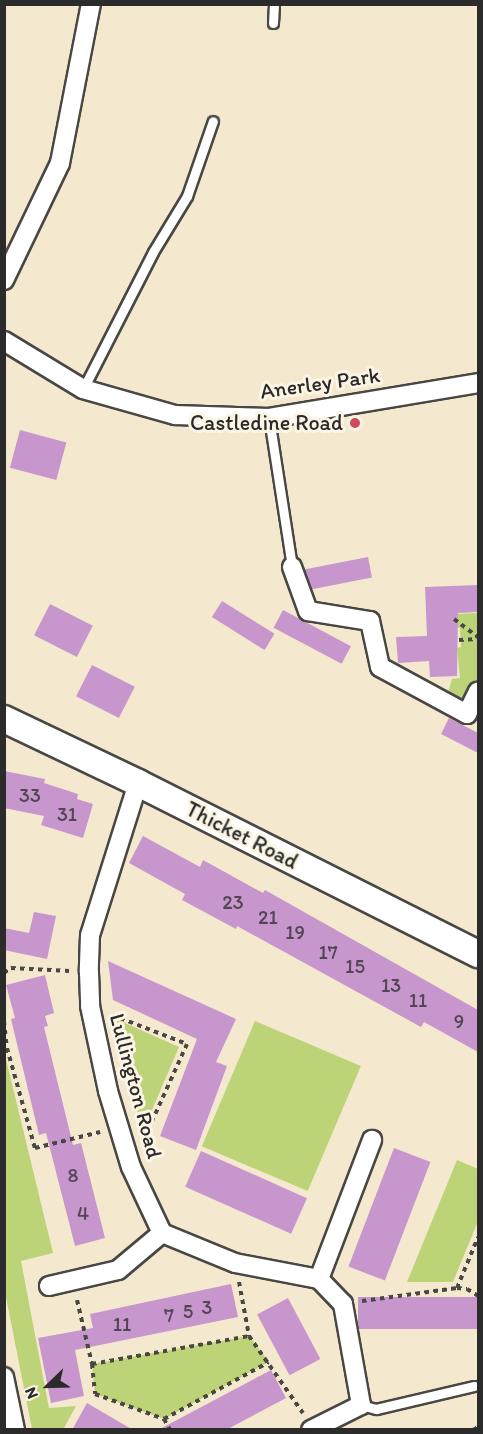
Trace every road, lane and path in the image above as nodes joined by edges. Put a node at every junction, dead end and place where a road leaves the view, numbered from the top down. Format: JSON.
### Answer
{"nodes":[{"id":1,"x":92,"y":4,"type":"edge"},
{"id":2,"x":274,"y":4,"type":"edge"},
{"id":3,"x":273,"y":23,"type":"dead end"},
{"id":4,"x":213,"y":121,"type":"dead end"},
{"id":5,"x":4,"y":280,"type":"edge"},
{"id":6,"x":4,"y":341,"type":"edge"},
{"id":7,"x":478,"y":384,"type":"edge"},
{"id":8,"x":83,"y":389,"type":"junction"},
{"id":9,"x":269,"y":418,"type":"junction"},
{"id":10,"x":292,"y":567,"type":"joint"},
{"id":11,"x":454,"y":619,"type":"dead end"},
{"id":12,"x":478,"y":638,"type":"edge"},
{"id":13,"x":459,"y":640,"type":"dead end"},
{"id":14,"x":478,"y":691,"type":"edge"},
{"id":15,"x":473,"y":717,"type":"edge"},
{"id":16,"x":4,"y":719,"type":"edge"},
{"id":17,"x":138,"y":783,"type":"junction"},
{"id":18,"x":478,"y":954,"type":"edge"},
{"id":19,"x":88,"y":972,"type":"junction"},
{"id":20,"x":4,"y":974,"type":"edge"},
{"id":21,"x":90,"y":1006,"type":"junction"},
{"id":22,"x":4,"y":1021,"type":"edge"},
{"id":23,"x":119,"y":1127,"type":"junction"},
{"id":24,"x":372,"y":1140,"type":"dead end"},
{"id":25,"x":131,"y":1167,"type":"junction"},
{"id":26,"x":162,"y":1233,"type":"junction"},
{"id":27,"x":478,"y":1237,"type":"edge"},
{"id":28,"x":236,"y":1263,"type":"junction"},
{"id":29,"x":319,"y":1280,"type":"junction"},
{"id":30,"x":72,"y":1282,"type":"junction"},
{"id":31,"x":49,"y":1286,"type":"dead end"},
{"id":32,"x":457,"y":1287,"type":"junction"},
{"id":33,"x":478,"y":1296,"type":"edge"},
{"id":34,"x":343,"y":1304,"type":"junction"},
{"id":35,"x":249,"y":1335,"type":"junction"},
{"id":36,"x":269,"y":1362,"type":"junction"},
{"id":37,"x":92,"y":1364,"type":"junction"},
{"id":38,"x":4,"y":1377,"type":"edge"},
{"id":39,"x":474,"y":1386,"type":"dead end"},
{"id":40,"x":361,"y":1405,"type":"junction"},
{"id":41,"x":164,"y":1419,"type":"junction"},
{"id":42,"x":478,"y":1427,"type":"edge"},
{"id":43,"x":312,"y":1429,"type":"edge"},
{"id":44,"x":15,"y":1430,"type":"edge"},
{"id":45,"x":170,"y":1430,"type":"edge"},
{"id":46,"x":473,"y":1430,"type":"edge"}],
"edges":[{"from":1,"to":5,"type":"street"},
{"from":2,"to":3,"type":"lane"},
{"from":4,"to":8,"type":"lane"},
{"from":6,"to":8,"type":"street","name":"Anerley Park"},
{"from":7,"to":9,"type":"street","name":"Anerley Park"},
{"from":8,"to":9,"type":"street","name":"Anerley Park"},
{"from":9,"to":10,"type":"lane"},
{"from":10,"to":15,"type":"street"},
{"from":11,"to":12,"type":"path"},
{"from":12,"to":13,"type":"path"},
{"from":14,"to":15,"type":"street"},
{"from":16,"to":17,"type":"street","name":"Thicket Road"},
{"from":17,"to":18,"type":"street","name":"Thicket Road"},
{"from":17,"to":19,"type":"street","name":"Lullington Road"},
{"from":19,"to":20,"type":"path"},
{"from":19,"to":21,"type":"street","name":"Lullington Road"},
{"from":21,"to":23,"type":"street","name":"Lullington Road"},
{"from":21,"to":25,"type":"path"},
{"from":22,"to":23,"type":"path"},
{"from":23,"to":25,"type":"street","name":"Lullington Road"},
{"from":24,"to":29,"type":"street"},
{"from":25,"to":26,"type":"street","name":"Lullington Road"},
{"from":26,"to":28,"type":"street"},
{"from":26,"to":30,"type":"street"},
{"from":27,"to":32,"type":"path"},
{"from":28,"to":29,"type":"street"},
{"from":28,"to":35,"type":"path"},
{"from":29,"to":34,"type":"street"},
{"from":30,"to":31,"type":"street"},
{"from":30,"to":37,"type":"path"},
{"from":32,"to":33,"type":"path"},
{"from":32,"to":34,"type":"path"},
{"from":34,"to":40,"type":"street"},
{"from":35,"to":36,"type":"path"},
{"from":35,"to":37,"type":"path"},
{"from":36,"to":41,"type":"path"},
{"from":36,"to":43,"type":"path"},
{"from":37,"to":41,"type":"path"},
{"from":38,"to":44,"type":"street"},
{"from":39,"to":40,"type":"lane"},
{"from":40,"to":43,"type":"street"},
{"from":41,"to":45,"type":"path"},
{"from":42,"to":46,"type":"path"}]}
